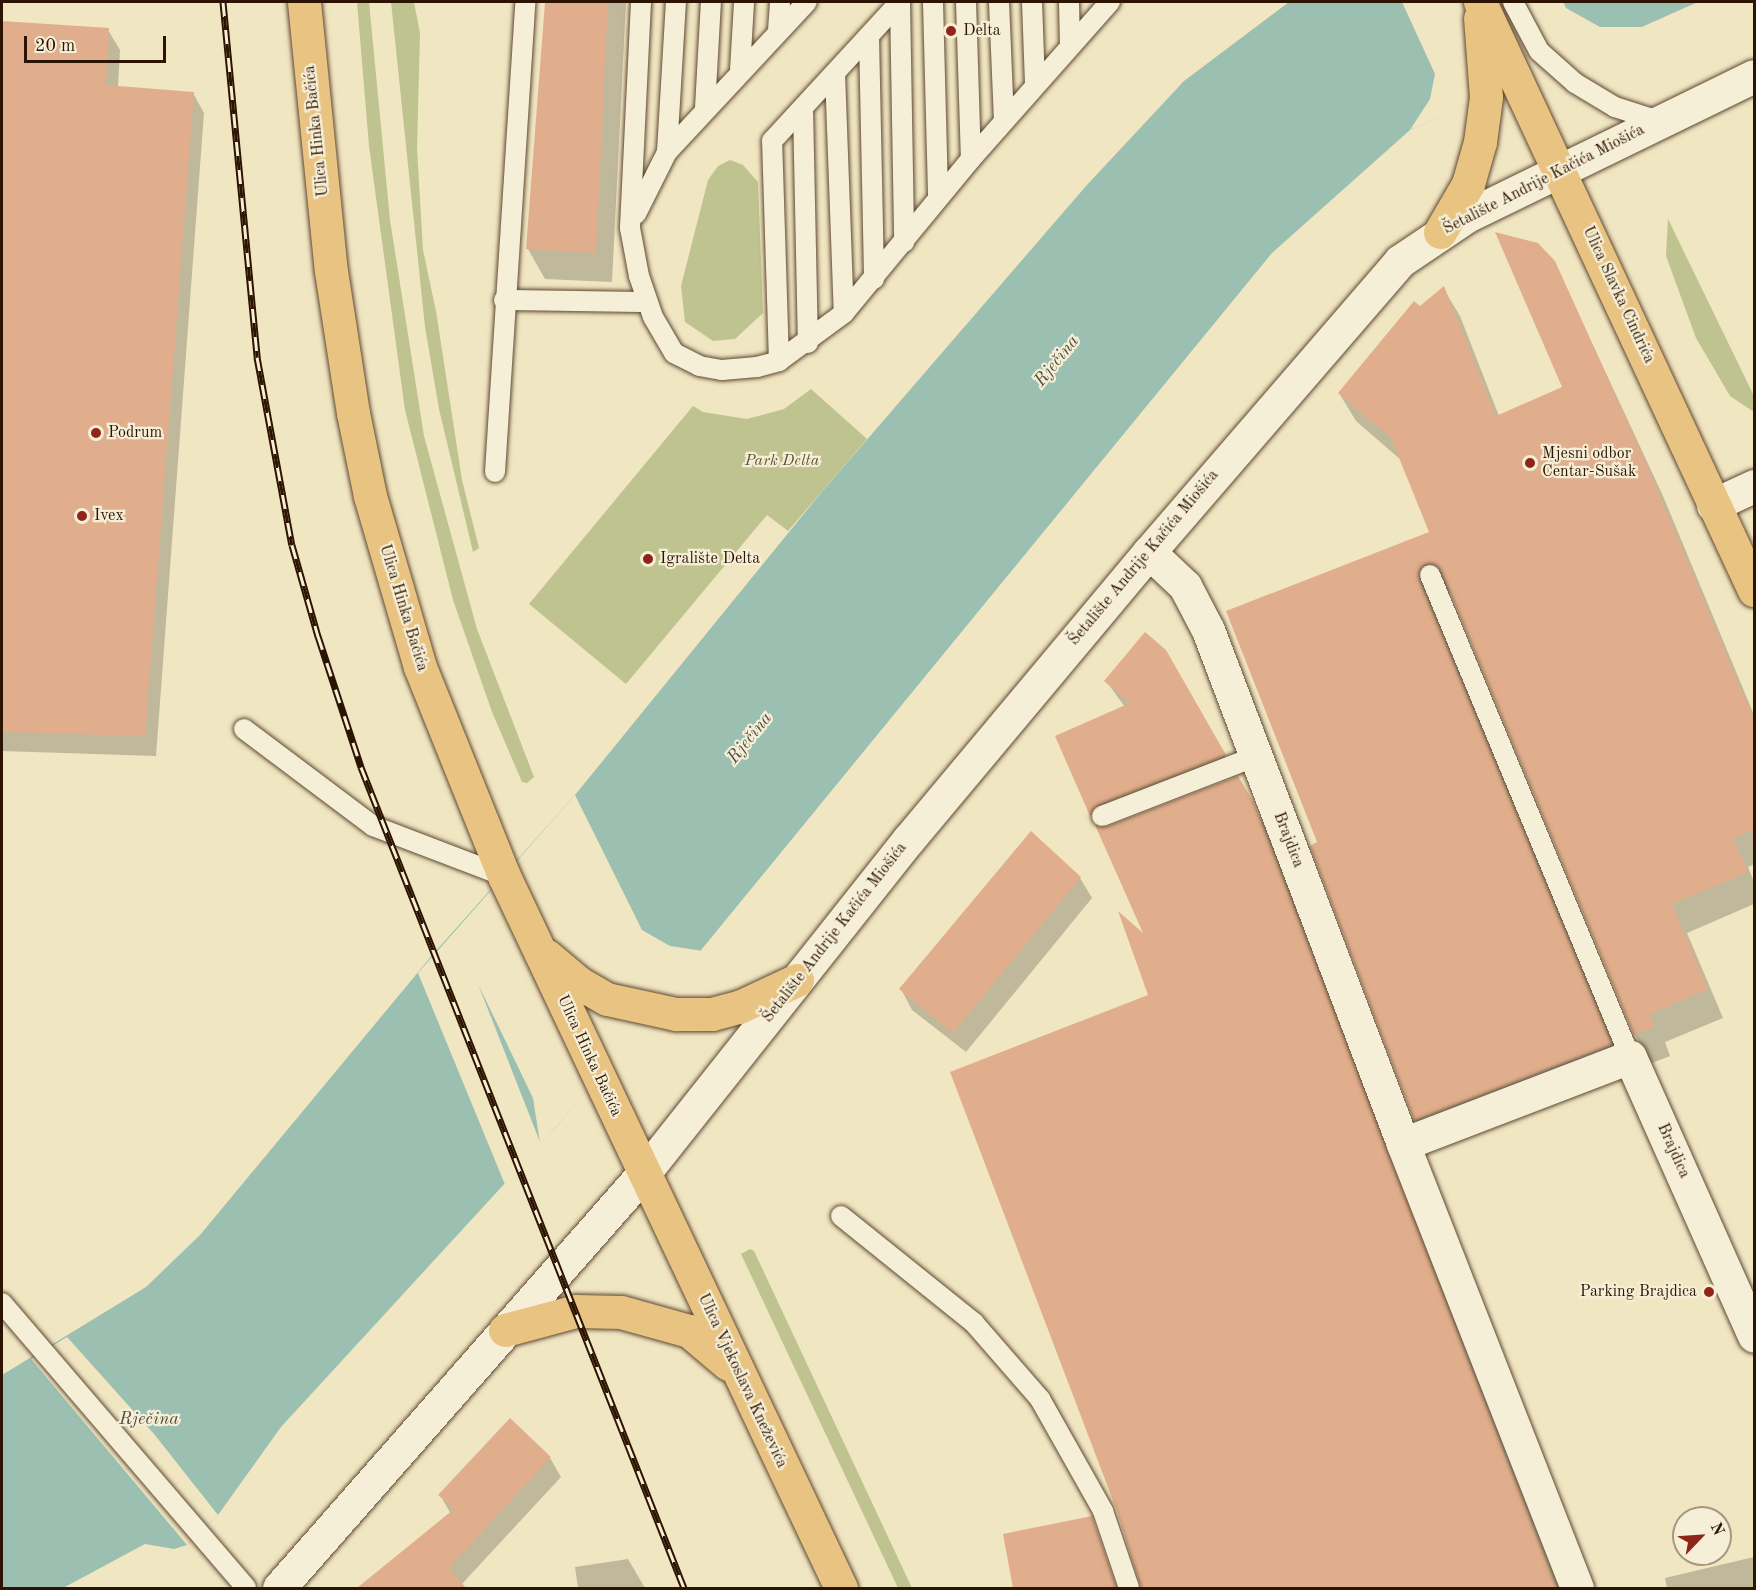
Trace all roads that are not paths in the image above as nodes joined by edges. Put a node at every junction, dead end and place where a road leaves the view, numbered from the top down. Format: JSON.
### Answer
{"nodes":[{"id":1,"x":304,"y":2,"type":"edge"},
{"id":2,"x":525,"y":2,"type":"edge"},
{"id":3,"x":642,"y":2,"type":"edge"},
{"id":4,"x":676,"y":2,"type":"edge"},
{"id":5,"x":711,"y":2,"type":"edge"},
{"id":6,"x":744,"y":2,"type":"edge"},
{"id":7,"x":780,"y":2,"type":"edge"},
{"id":8,"x":807,"y":2,"type":"edge"},
{"id":9,"x":900,"y":2,"type":"edge"},
{"id":10,"x":933,"y":2,"type":"edge"},
{"id":11,"x":966,"y":2,"type":"edge"},
{"id":12,"x":999,"y":2,"type":"edge"},
{"id":13,"x":1032,"y":2,"type":"edge"},
{"id":14,"x":1069,"y":2,"type":"edge"},
{"id":15,"x":1479,"y":2,"type":"edge"},
{"id":16,"x":1513,"y":2,"type":"edge"},
{"id":17,"x":1103,"y":5,"type":"edge"},
{"id":18,"x":778,"y":31,"type":"junction"},
{"id":19,"x":868,"y":36,"type":"junction"},
{"id":20,"x":1070,"y":46,"type":"junction"},
{"id":21,"x":740,"y":70,"type":"junction"},
{"id":22,"x":834,"y":73,"type":"junction"},
{"id":23,"x":1755,"y":76,"type":"edge"},
{"id":24,"x":1035,"y":85,"type":"junction"},
{"id":25,"x":705,"y":108,"type":"junction"},
{"id":26,"x":803,"y":108,"type":"junction"},
{"id":27,"x":1667,"y":118,"type":"junction"},
{"id":28,"x":1004,"y":121,"type":"junction"},
{"id":29,"x":667,"y":152,"type":"junction"},
{"id":30,"x":970,"y":159,"type":"junction"},
{"id":31,"x":1561,"y":171,"type":"junction"},
{"id":32,"x":938,"y":198,"type":"junction"},
{"id":33,"x":630,"y":228,"type":"junction"},
{"id":34,"x":1440,"y":232,"type":"junction"},
{"id":35,"x":904,"y":242,"type":"junction"},
{"id":36,"x":874,"y":279,"type":"junction"},
{"id":37,"x":504,"y":300,"type":"junction"},
{"id":38,"x":647,"y":302,"type":"junction"},
{"id":39,"x":844,"y":313,"type":"junction"},
{"id":40,"x":808,"y":343,"type":"junction"},
{"id":41,"x":779,"y":361,"type":"junction"},
{"id":42,"x":495,"y":472,"type":"dead end"},
{"id":43,"x":1755,"y":486,"type":"edge"},
{"id":44,"x":1713,"y":505,"type":"junction"},
{"id":45,"x":1149,"y":552,"type":"junction"},
{"id":46,"x":1430,"y":575,"type":"dead end"},
{"id":47,"x":1755,"y":590,"type":"edge"},
{"id":48,"x":244,"y":729,"type":"dead end"},
{"id":49,"x":1257,"y":756,"type":"junction"},
{"id":50,"x":1101,"y":816,"type":"dead end"},
{"id":51,"x":504,"y":876,"type":"junction"},
{"id":52,"x":538,"y":949,"type":"junction"},
{"id":53,"x":797,"y":981,"type":"junction"},
{"id":54,"x":1630,"y":1057,"type":"junction"},
{"id":55,"x":1402,"y":1144,"type":"junction"},
{"id":56,"x":644,"y":1173,"type":"junction"},
{"id":57,"x":841,"y":1216,"type":"dead end"},
{"id":58,"x":2,"y":1304,"type":"edge"},
{"id":59,"x":505,"y":1330,"type":"junction"},
{"id":60,"x":1755,"y":1336,"type":"edge"},
{"id":61,"x":745,"y":1386,"type":"junction"},
{"id":62,"x":246,"y":1588,"type":"edge"},
{"id":63,"x":279,"y":1588,"type":"edge"},
{"id":64,"x":841,"y":1588,"type":"edge"},
{"id":65,"x":1129,"y":1588,"type":"edge"},
{"id":66,"x":1577,"y":1588,"type":"edge"}],
"edges":[{"from":1,"to":51,"type":"main road","name":"Ulica Hinka Bačića"},
{"from":2,"to":37,"type":"lane"},
{"from":3,"to":33,"type":"lane"},
{"from":4,"to":29,"type":"lane"},
{"from":5,"to":25,"type":"lane"},
{"from":6,"to":21,"type":"lane"},
{"from":7,"to":18,"type":"lane"},
{"from":8,"to":18,"type":"lane"},
{"from":9,"to":19,"type":"lane"},
{"from":9,"to":35,"type":"lane"},
{"from":10,"to":32,"type":"lane"},
{"from":11,"to":30,"type":"lane"},
{"from":12,"to":28,"type":"lane"},
{"from":13,"to":24,"type":"lane"},
{"from":14,"to":20,"type":"lane"},
{"from":15,"to":31,"type":"main road","name":"Ulica Slavka Cindrića"},
{"from":15,"to":34,"type":"main road"},
{"from":16,"to":27,"type":"lane"},
{"from":17,"to":20,"type":"lane"},
{"from":18,"to":21,"type":"lane"},
{"from":19,"to":22,"type":"lane"},
{"from":19,"to":36,"type":"lane"},
{"from":20,"to":24,"type":"lane"},
{"from":21,"to":25,"type":"lane"},
{"from":22,"to":26,"type":"lane"},
{"from":22,"to":39,"type":"lane"},
{"from":23,"to":27,"type":"street","name":"Šetalište Andrije Kačića Miošića"},
{"from":24,"to":28,"type":"lane"},
{"from":25,"to":29,"type":"lane"},
{"from":26,"to":40,"type":"lane"},
{"from":26,"to":41,"type":"lane"},
{"from":27,"to":31,"type":"street","name":"Šetalište Andrije Kačića Miošića"},
{"from":28,"to":30,"type":"lane"},
{"from":29,"to":33,"type":"lane"},
{"from":30,"to":32,"type":"lane"},
{"from":31,"to":34,"type":"street","name":"Šetalište Andrije Kačića Miošića"},
{"from":31,"to":44,"type":"main road","name":"Ulica Slavka Cindrića"},
{"from":32,"to":35,"type":"lane"},
{"from":33,"to":38,"type":"lane"},
{"from":34,"to":45,"type":"street","name":"Šetalište Andrije Kačića Miošića"},
{"from":35,"to":36,"type":"lane"},
{"from":36,"to":39,"type":"lane"},
{"from":37,"to":38,"type":"lane"},
{"from":37,"to":42,"type":"lane"},
{"from":38,"to":41,"type":"lane"},
{"from":39,"to":40,"type":"lane"},
{"from":40,"to":41,"type":"lane"},
{"from":43,"to":44,"type":"street"},
{"from":44,"to":47,"type":"main road","name":"Ulica Slavka Cindrića"},
{"from":45,"to":49,"type":"street","name":"Brajdica"},
{"from":45,"to":53,"type":"street","name":"Šetalište Andrije Kačića Miošića"},
{"from":46,"to":54,"type":"lane"},
{"from":48,"to":51,"type":"lane"},
{"from":49,"to":50,"type":"lane"},
{"from":49,"to":55,"type":"street","name":"Brajdica"},
{"from":51,"to":52,"type":"main road","name":"Ulica Hinka Bačića"},
{"from":52,"to":53,"type":"main road"},
{"from":52,"to":56,"type":"main road","name":"Ulica Hinka Bačića"},
{"from":53,"to":56,"type":"street","name":"Šetalište Andrije Kačića Miošića"},
{"from":54,"to":55,"type":"street"},
{"from":54,"to":60,"type":"street","name":"Brajdica"},
{"from":55,"to":66,"type":"street","name":"Brajdica"},
{"from":56,"to":59,"type":"street","name":"Šetalište Andrije Kačića Miošića"},
{"from":56,"to":61,"type":"main road","name":"Ulica Vjekoslava Kneževića"},
{"from":57,"to":65,"type":"lane"},
{"from":58,"to":62,"type":"lane"},
{"from":59,"to":61,"type":"main road"},
{"from":59,"to":63,"type":"street","name":"Šetalište Andrije Kačića Miošića"},
{"from":61,"to":64,"type":"main road","name":"Ulica Vjekoslava Kneževića"}]}
